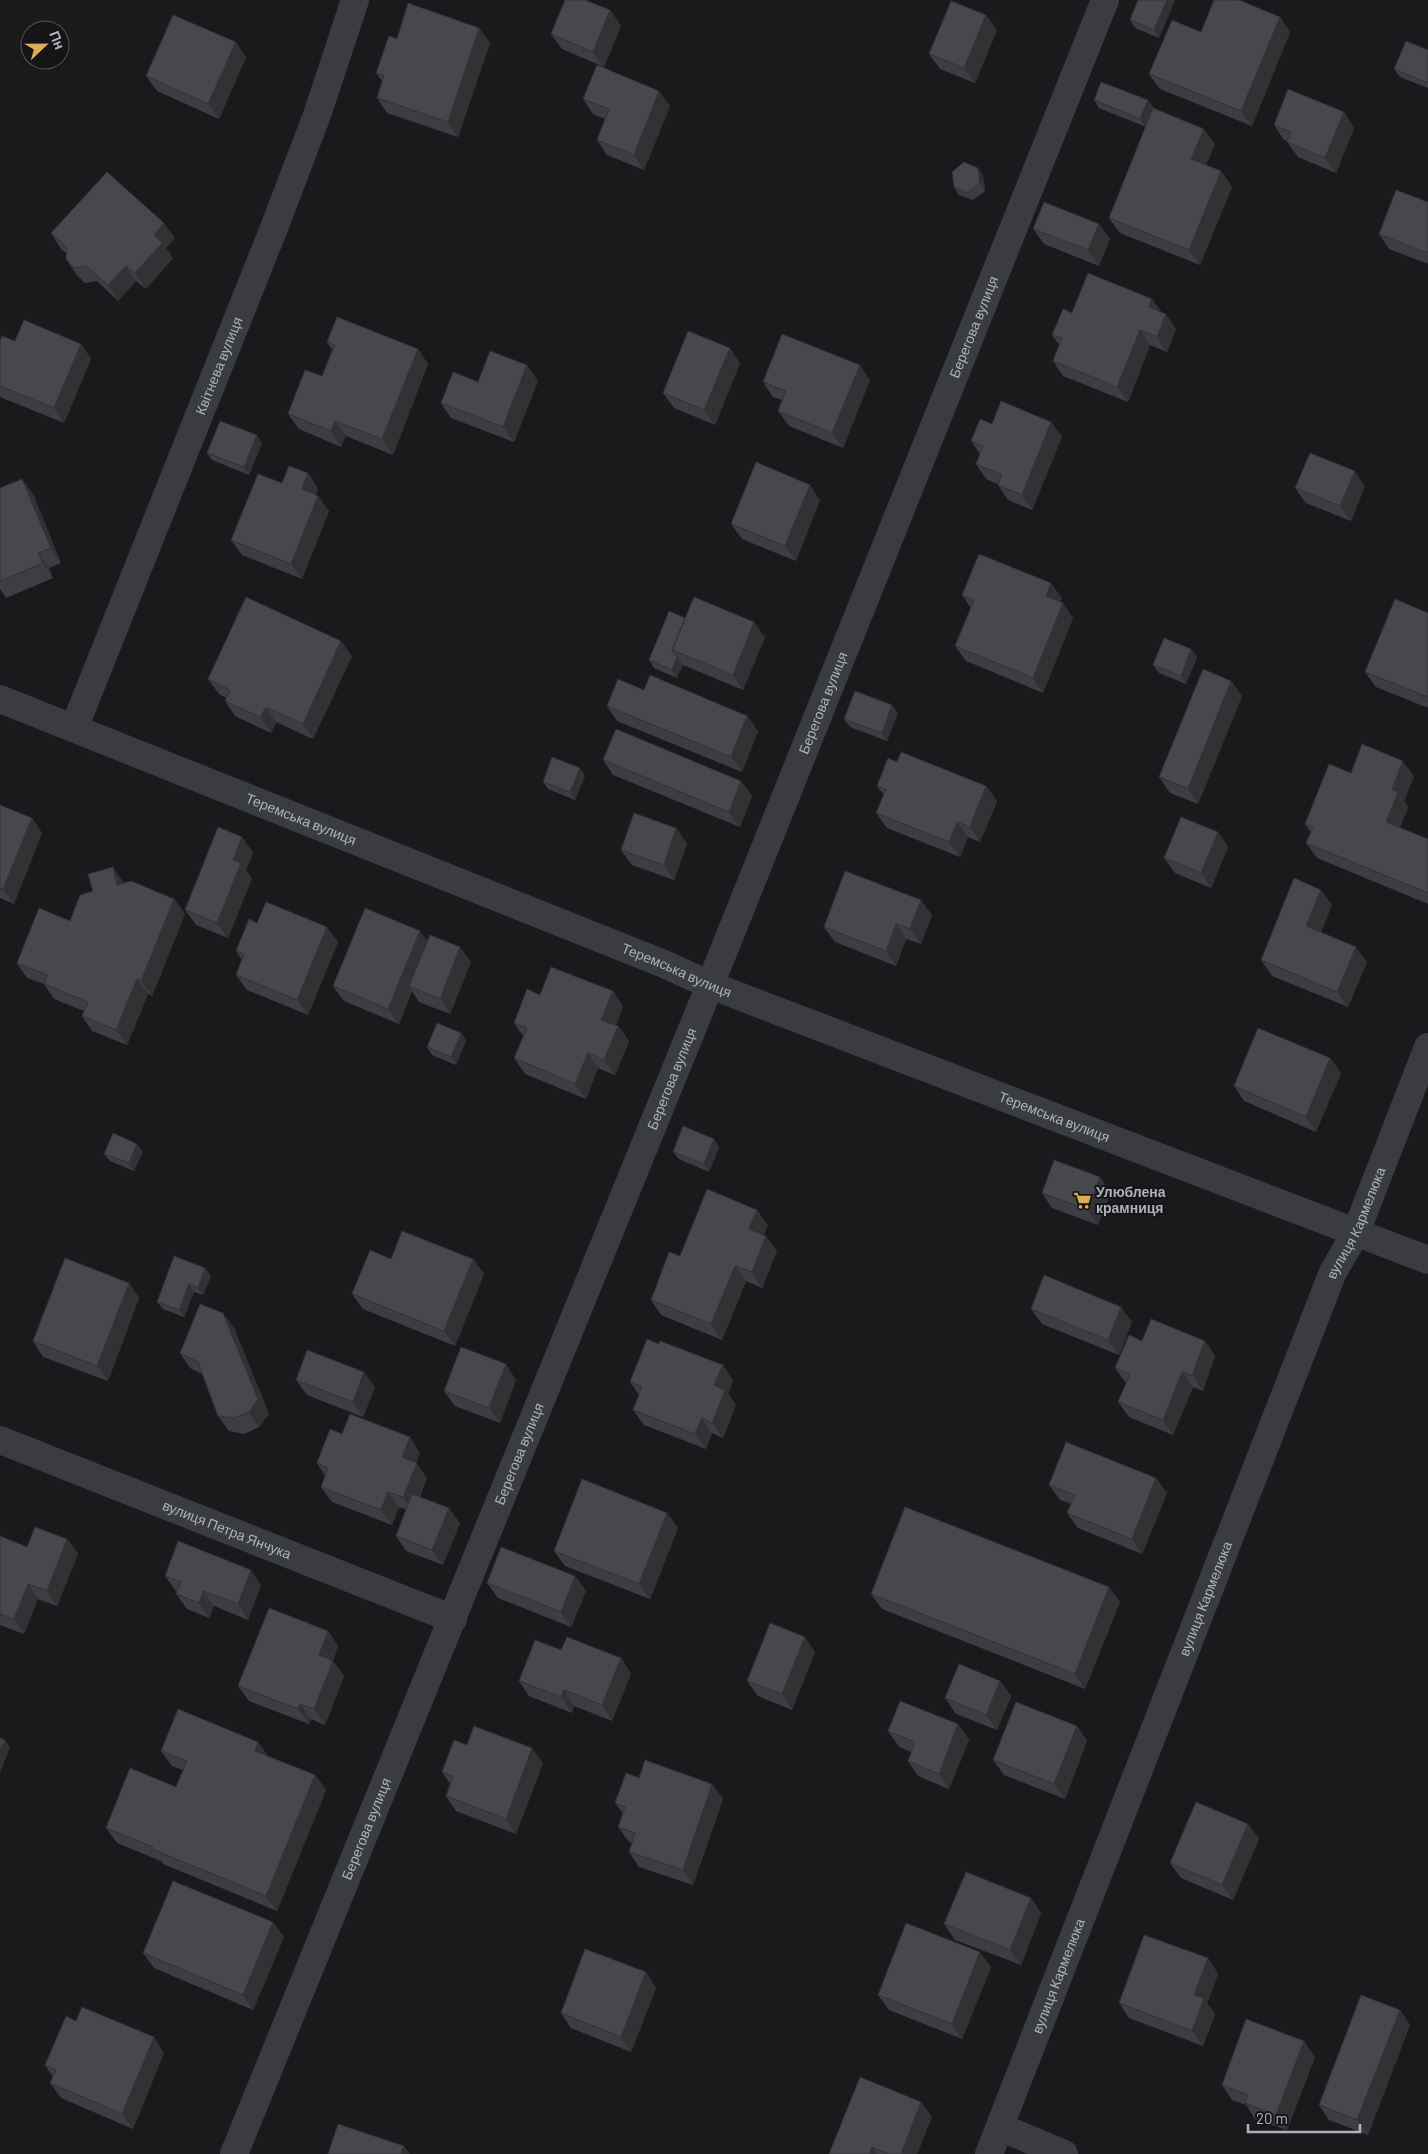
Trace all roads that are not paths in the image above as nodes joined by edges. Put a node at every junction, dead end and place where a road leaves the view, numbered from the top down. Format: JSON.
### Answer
{"nodes":[{"id":1,"x":355,"y":0,"type":"edge"},
{"id":2,"x":1104,"y":0,"type":"edge"},
{"id":3,"x":0,"y":699,"type":"edge"},
{"id":4,"x":74,"y":728,"type":"junction"},
{"id":5,"x":710,"y":985,"type":"junction"},
{"id":6,"x":1428,"y":1047,"type":"edge"},
{"id":7,"x":1356,"y":1232,"type":"junction"},
{"id":8,"x":1428,"y":1260,"type":"edge"},
{"id":9,"x":0,"y":1440,"type":"edge"},
{"id":10,"x":452,"y":1619,"type":"junction"},
{"id":11,"x":1000,"y":2127,"type":"junction"},
{"id":12,"x":234,"y":2154,"type":"edge"},
{"id":13,"x":989,"y":2154,"type":"edge"},
{"id":14,"x":1064,"y":2154,"type":"edge"}],
"edges":[{"from":1,"to":4,"type":"street","name":"Квітнева вулиця"},
{"from":2,"to":5,"type":"street","name":"Берегова вулиця"},
{"from":3,"to":4,"type":"street","name":"Теремська вулиця"},
{"from":4,"to":5,"type":"street","name":"Теремська вулиця"},
{"from":5,"to":7,"type":"street","name":"Теремська вулиця"},
{"from":5,"to":10,"type":"street","name":"Берегова вулиця"},
{"from":6,"to":7,"type":"street","name":"вулиця Кармелюка"},
{"from":7,"to":8,"type":"street","name":"Теремська вулиця"},
{"from":7,"to":11,"type":"street","name":"вулиця Кармелюка"},
{"from":9,"to":10,"type":"street","name":"вулиця Петра Янчука"},
{"from":10,"to":12,"type":"street","name":"Берегова вулиця"},
{"from":11,"to":13,"type":"street","name":"вулиця Кармелюка"},
{"from":11,"to":14,"type":"street"}]}
